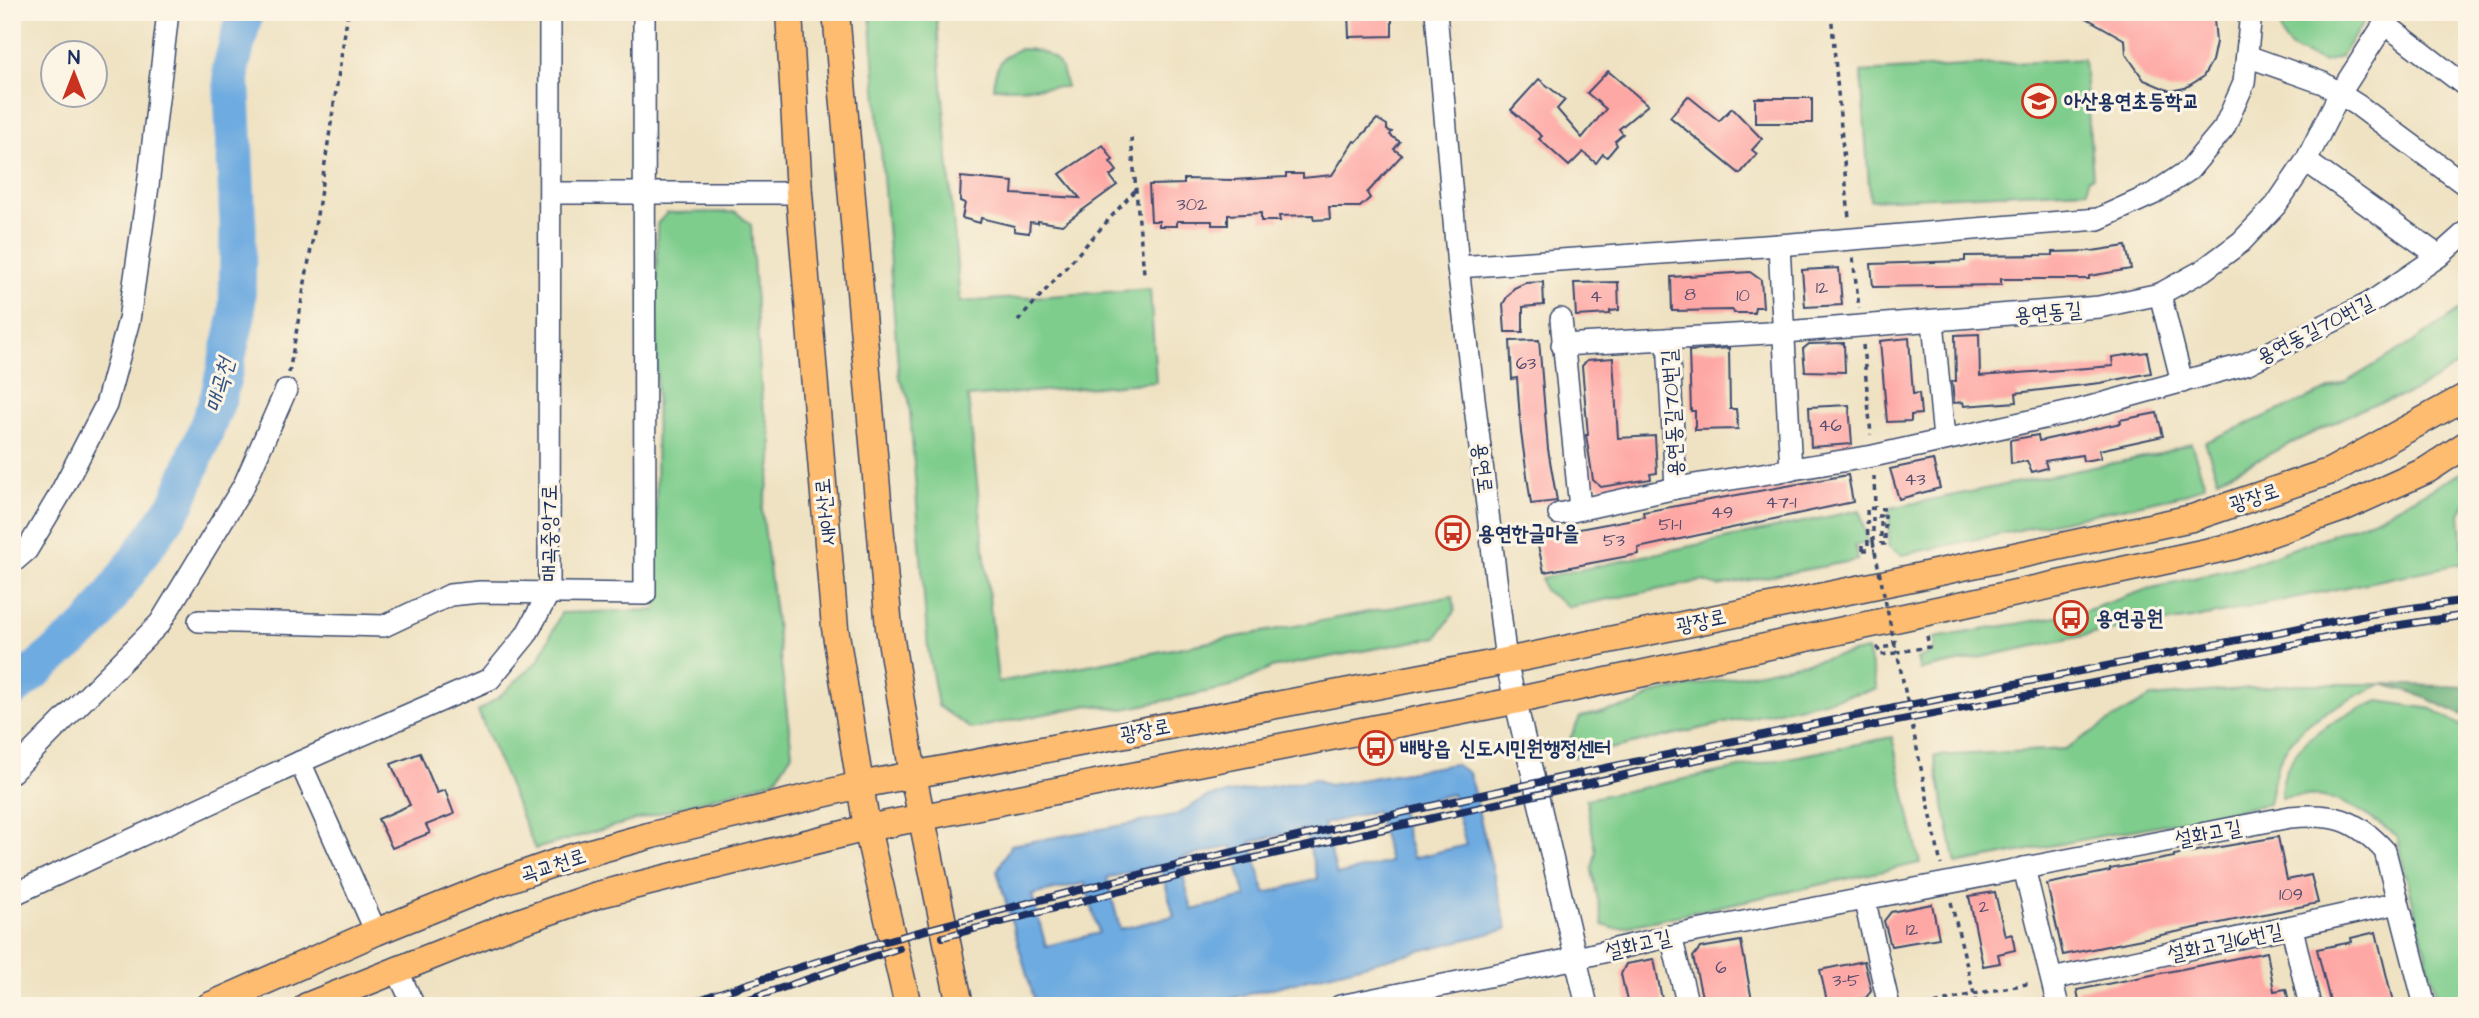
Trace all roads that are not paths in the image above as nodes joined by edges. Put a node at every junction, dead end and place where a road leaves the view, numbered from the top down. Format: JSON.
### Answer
{"nodes":[{"id":1,"x":168,"y":12,"type":"edge"},
{"id":2,"x":550,"y":12,"type":"edge"},
{"id":3,"x":644,"y":12,"type":"edge"},
{"id":4,"x":789,"y":12,"type":"edge"},
{"id":5,"x":836,"y":12,"type":"edge"},
{"id":6,"x":1436,"y":12,"type":"edge"},
{"id":7,"x":2251,"y":12,"type":"edge"},
{"id":8,"x":2389,"y":18,"type":"edge"},
{"id":9,"x":2247,"y":56,"type":"junction"},
{"id":10,"x":2467,"y":88,"type":"edge"},
{"id":11,"x":2340,"y":93,"type":"junction"},
{"id":12,"x":2306,"y":161,"type":"junction"},
{"id":13,"x":2467,"y":186,"type":"edge"},
{"id":14,"x":645,"y":192,"type":"junction"},
{"id":15,"x":551,"y":193,"type":"junction"},
{"id":16,"x":799,"y":193,"type":"junction"},
{"id":17,"x":2467,"y":232,"type":"edge"},
{"id":18,"x":1779,"y":245,"type":"junction"},
{"id":19,"x":2439,"y":256,"type":"junction"},
{"id":20,"x":1458,"y":267,"type":"junction"},
{"id":21,"x":2160,"y":294,"type":"junction"},
{"id":22,"x":1560,"y":319,"type":"dead end"},
{"id":23,"x":1933,"y":321,"type":"junction"},
{"id":24,"x":1785,"y":332,"type":"junction"},
{"id":25,"x":1668,"y":339,"type":"junction"},
{"id":26,"x":1562,"y":345,"type":"junction"},
{"id":27,"x":2182,"y":382,"type":"junction"},
{"id":28,"x":286,"y":390,"type":"road end"},
{"id":29,"x":2467,"y":396,"type":"edge"},
{"id":30,"x":1944,"y":439,"type":"junction"},
{"id":31,"x":2467,"y":444,"type":"edge"},
{"id":32,"x":1791,"y":470,"type":"junction"},
{"id":33,"x":1676,"y":488,"type":"junction"},
{"id":34,"x":1580,"y":508,"type":"junction"},
{"id":35,"x":1559,"y":514,"type":"dead end"},
{"id":36,"x":12,"y":562,"type":"edge"},
{"id":37,"x":549,"y":593,"type":"junction"},
{"id":38,"x":199,"y":621,"type":"dead end"},
{"id":39,"x":1506,"y":661,"type":"junction"},
{"id":40,"x":1514,"y":701,"type":"junction"},
{"id":41,"x":300,"y":762,"type":"junction"},
{"id":42,"x":12,"y":772,"type":"edge"},
{"id":43,"x":914,"y":775,"type":"junction"},
{"id":44,"x":860,"y":785,"type":"junction"},
{"id":45,"x":922,"y":816,"type":"junction"},
{"id":46,"x":867,"y":828,"type":"junction"},
{"id":47,"x":2024,"y":868,"type":"junction"},
{"id":48,"x":12,"y":895,"type":"edge"},
{"id":49,"x":1864,"y":898,"type":"junction"},
{"id":50,"x":2398,"y":903,"type":"junction"},
{"id":51,"x":2292,"y":928,"type":"junction"},
{"id":52,"x":376,"y":932,"type":"junction"},
{"id":53,"x":1671,"y":936,"type":"junction"},
{"id":54,"x":1577,"y":958,"type":"junction"},
{"id":55,"x":397,"y":968,"type":"junction"},
{"id":56,"x":2043,"y":981,"type":"junction"},
{"id":57,"x":1368,"y":1003,"type":"edge"},
{"id":58,"x":209,"y":1006,"type":"edge"},
{"id":59,"x":307,"y":1006,"type":"edge"},
{"id":60,"x":414,"y":1006,"type":"edge"},
{"id":61,"x":908,"y":1006,"type":"edge"},
{"id":62,"x":960,"y":1006,"type":"edge"},
{"id":63,"x":1340,"y":1006,"type":"edge"},
{"id":64,"x":1587,"y":1006,"type":"edge"},
{"id":65,"x":1688,"y":1006,"type":"edge"},
{"id":66,"x":1889,"y":1006,"type":"edge"},
{"id":67,"x":2059,"y":1006,"type":"edge"},
{"id":68,"x":2310,"y":1006,"type":"edge"},
{"id":69,"x":2424,"y":1006,"type":"edge"}],
"edges":[{"from":1,"to":36,"type":"street"},
{"from":2,"to":15,"type":"street","name":"매곡중앙7로"},
{"from":3,"to":14,"type":"street"},
{"from":4,"to":16,"type":"main road","name":"새아산로"},
{"from":5,"to":43,"type":"main road"},
{"from":6,"to":20,"type":"street","name":"용연로"},
{"from":7,"to":9,"type":"street"},
{"from":8,"to":10,"type":"street"},
{"from":8,"to":11,"type":"street","name":"용연동길"},
{"from":9,"to":11,"type":"street"},
{"from":9,"to":18,"type":"street"},
{"from":11,"to":12,"type":"street","name":"용연동길"},
{"from":11,"to":13,"type":"street"},
{"from":12,"to":19,"type":"street"},
{"from":12,"to":21,"type":"street","name":"용연동길"},
{"from":14,"to":15,"type":"street"},
{"from":14,"to":16,"type":"street"},
{"from":14,"to":37,"type":"street"},
{"from":15,"to":37,"type":"street","name":"매곡중앙7로"},
{"from":16,"to":44,"type":"main road","name":"새아산로"},
{"from":17,"to":19,"type":"street","name":"용연동길70번길"},
{"from":18,"to":20,"type":"street"},
{"from":18,"to":24,"type":"street"},
{"from":19,"to":27,"type":"street","name":"용연동길70번길"},
{"from":20,"to":39,"type":"street","name":"용연로"},
{"from":21,"to":23,"type":"street","name":"용연동길"},
{"from":21,"to":27,"type":"street"},
{"from":22,"to":26,"type":"street"},
{"from":23,"to":24,"type":"street","name":"용연동길"},
{"from":23,"to":30,"type":"street"},
{"from":24,"to":25,"type":"street","name":"용연동길"},
{"from":24,"to":32,"type":"street"},
{"from":25,"to":26,"type":"street","name":"용연동길"},
{"from":25,"to":33,"type":"street","name":"용연동길70번길"},
{"from":26,"to":34,"type":"street"},
{"from":27,"to":30,"type":"street","name":"용연동길70번길"},
{"from":28,"to":42,"type":"street"},
{"from":29,"to":39,"type":"main road","name":"광장로"},
{"from":30,"to":32,"type":"street","name":"용연동길70번길"},
{"from":31,"to":40,"type":"main road","name":"광장로"},
{"from":32,"to":33,"type":"street","name":"용연동길70번길"},
{"from":33,"to":34,"type":"street","name":"용연동길70번길"},
{"from":34,"to":35,"type":"street","name":"용연동길70번길"},
{"from":37,"to":38,"type":"street"},
{"from":37,"to":41,"type":"street","name":"매곡중앙7로"},
{"from":39,"to":40,"type":"street","name":"용연로"},
{"from":39,"to":43,"type":"main road","name":"광장로"},
{"from":40,"to":45,"type":"main road","name":"광장로"},
{"from":40,"to":54,"type":"street","name":"용연로"},
{"from":41,"to":48,"type":"street","name":"매곡중앙7로"},
{"from":41,"to":52,"type":"street"},
{"from":43,"to":44,"type":"main road","name":"곡교천로"},
{"from":43,"to":45,"type":"main road"},
{"from":44,"to":46,"type":"main road","name":"새아산로"},
{"from":44,"to":52,"type":"main road","name":"곡교천로"},
{"from":45,"to":46,"type":"main road","name":"곡교천로"},
{"from":45,"to":62,"type":"main road"},
{"from":46,"to":55,"type":"main road","name":"곡교천로"},
{"from":46,"to":61,"type":"main road","name":"새아산로"},
{"from":47,"to":49,"type":"street","name":"설화고길"},
{"from":47,"to":50,"type":"street","name":"설화고길"},
{"from":47,"to":56,"type":"street"},
{"from":49,"to":53,"type":"street","name":"설화고길"},
{"from":49,"to":66,"type":"street"},
{"from":50,"to":51,"type":"street","name":"설화고길16번길"},
{"from":50,"to":69,"type":"street","name":"설화고길"},
{"from":51,"to":56,"type":"street","name":"설화고길16번길"},
{"from":51,"to":68,"type":"street"},
{"from":52,"to":58,"type":"main road","name":"곡교천로"},
{"from":53,"to":54,"type":"street","name":"설화고길"},
{"from":53,"to":65,"type":"street"},
{"from":54,"to":57,"type":"street"},
{"from":54,"to":64,"type":"street","name":"용연로"},
{"from":55,"to":59,"type":"main road","name":"곡교천로"},
{"from":55,"to":60,"type":"street"},
{"from":56,"to":67,"type":"street"},
{"from":57,"to":63,"type":"street"}]}
